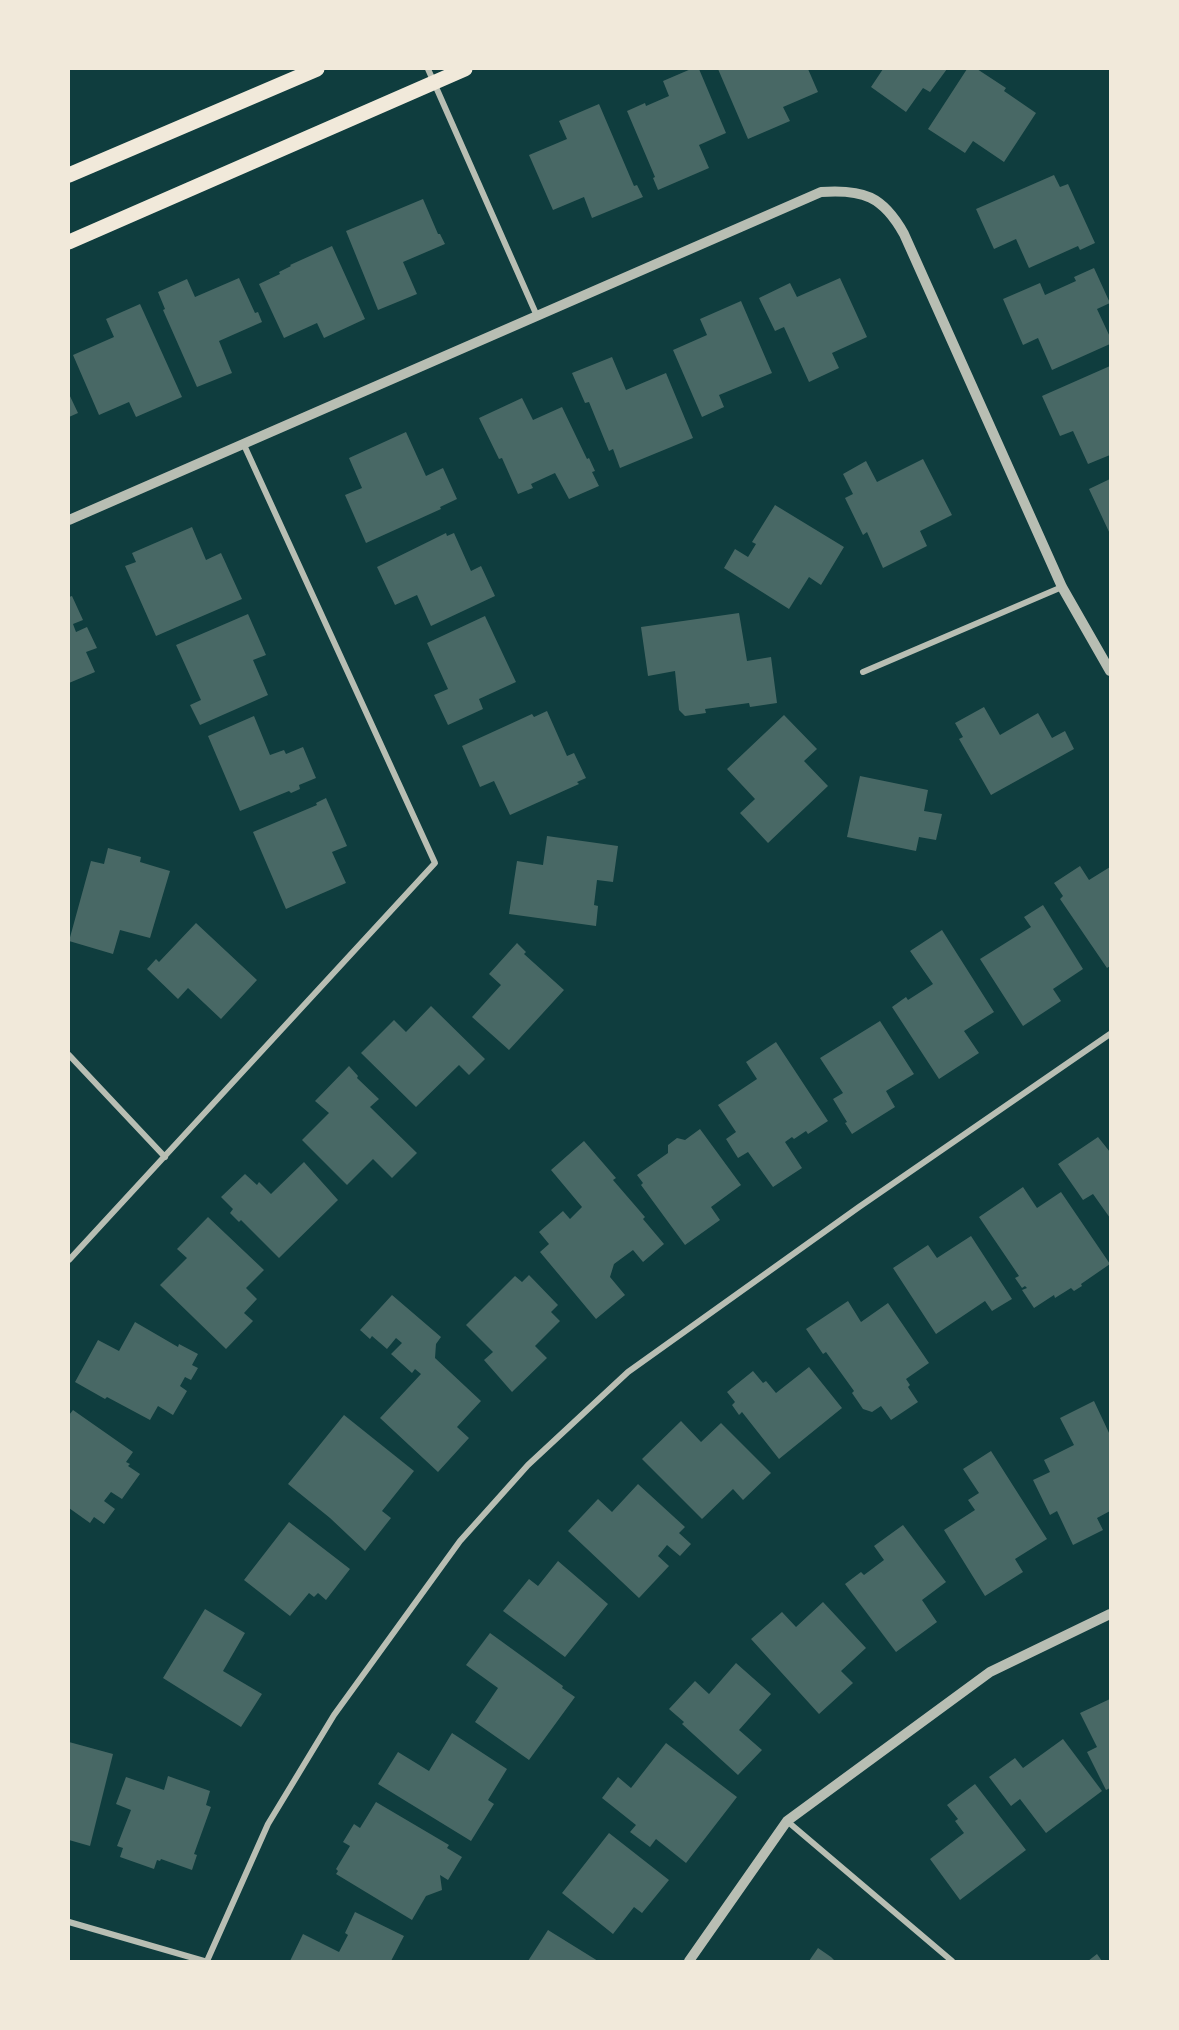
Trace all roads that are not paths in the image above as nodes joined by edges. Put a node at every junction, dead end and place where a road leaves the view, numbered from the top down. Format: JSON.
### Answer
{"nodes":[{"id":1,"x":317,"y":69,"type":"edge"},
{"id":2,"x":465,"y":69,"type":"edge"},
{"id":3,"x":432,"y":76,"type":"edge"},
{"id":4,"x":69,"y":175,"type":"edge"},
{"id":5,"x":69,"y":242,"type":"edge"},
{"id":6,"x":537,"y":317,"type":"junction"},
{"id":7,"x":243,"y":446,"type":"junction"},
{"id":8,"x":69,"y":520,"type":"edge"},
{"id":9,"x":1062,"y":587,"type":"junction"},
{"id":10,"x":1110,"y":671,"type":"edge"},
{"id":11,"x":862,"y":672,"type":"dead end"},
{"id":12,"x":1110,"y":1034,"type":"edge"},
{"id":13,"x":69,"y":1055,"type":"edge"},
{"id":14,"x":165,"y":1156,"type":"junction"},
{"id":15,"x":69,"y":1260,"type":"edge"},
{"id":16,"x":1110,"y":1614,"type":"edge"},
{"id":17,"x":788,"y":1821,"type":"junction"},
{"id":18,"x":69,"y":1922,"type":"edge"},
{"id":19,"x":206,"y":1961,"type":"edge"},
{"id":20,"x":689,"y":1961,"type":"edge"},
{"id":21,"x":952,"y":1961,"type":"edge"}],
"edges":[{"from":1,"to":4,"type":"main road"},
{"from":2,"to":3,"type":"main road"},
{"from":3,"to":5,"type":"main road"},
{"from":3,"to":6,"type":"street"},
{"from":6,"to":7,"type":"street"},
{"from":6,"to":9,"type":"street"},
{"from":7,"to":8,"type":"street"},
{"from":7,"to":14,"type":"street"},
{"from":9,"to":10,"type":"street"},
{"from":9,"to":11,"type":"street"},
{"from":12,"to":19,"type":"street"},
{"from":13,"to":14,"type":"street"},
{"from":14,"to":15,"type":"street"},
{"from":16,"to":17,"type":"street"},
{"from":17,"to":20,"type":"street"},
{"from":17,"to":21,"type":"street"},
{"from":18,"to":19,"type":"street"}]}
